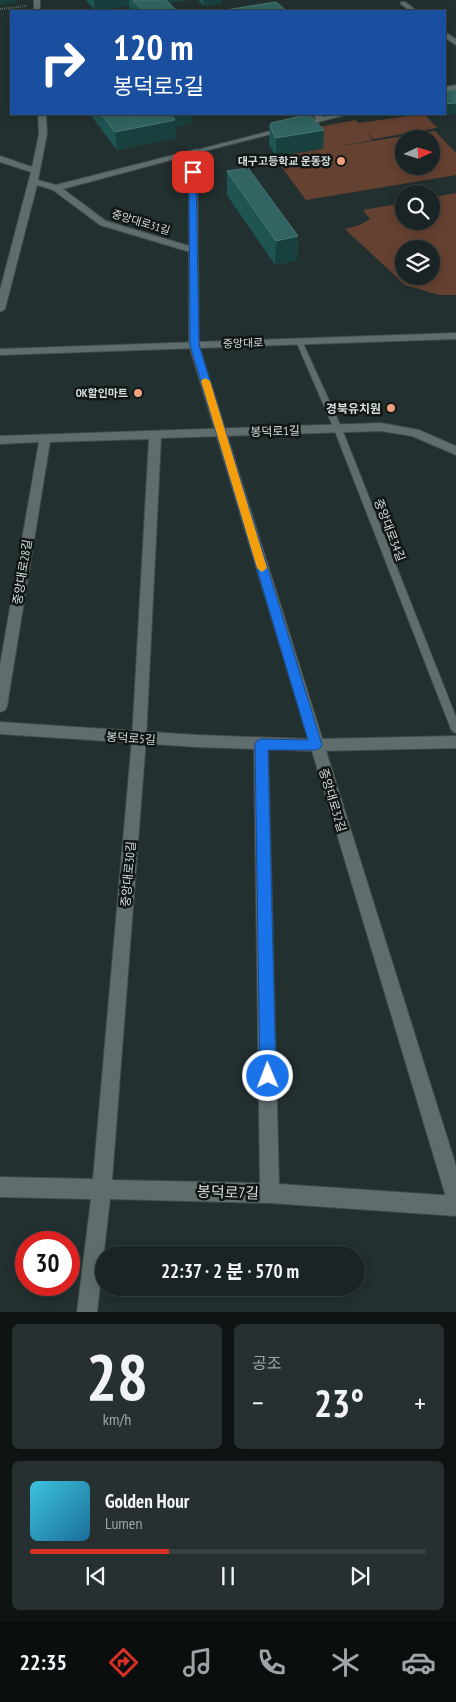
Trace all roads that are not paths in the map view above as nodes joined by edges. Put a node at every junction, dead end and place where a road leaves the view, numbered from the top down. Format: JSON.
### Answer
{"nodes":[{"id":1,"x":403,"y":3,"type":"dead end"},
{"id":2,"x":413,"y":10,"type":"edge"},
{"id":3,"x":42,"y":115,"type":"edge"},
{"id":4,"x":336,"y":115,"type":"edge"},
{"id":5,"x":319,"y":117,"type":"edge"},
{"id":6,"x":194,"y":151,"type":"junction"},
{"id":7,"x":1,"y":159,"type":"edge"},
{"id":8,"x":36,"y":171,"type":"junction"},
{"id":9,"x":34,"y":182,"type":"junction"},
{"id":10,"x":56,"y":188,"type":"junction"},
{"id":11,"x":193,"y":250,"type":"junction"},
{"id":12,"x":3,"y":285,"type":"edge"},
{"id":13,"x":0,"y":310,"type":"edge"},
{"id":14,"x":456,"y":336,"type":"edge"},
{"id":15,"x":299,"y":341,"type":"junction"},
{"id":16,"x":194,"y":345,"type":"junction"},
{"id":17,"x":0,"y":352,"type":"edge"},
{"id":18,"x":338,"y":429,"type":"junction"},
{"id":19,"x":155,"y":434,"type":"junction"},
{"id":20,"x":221,"y":434,"type":"junction"},
{"id":21,"x":45,"y":438,"type":"junction"},
{"id":22,"x":0,"y":440,"type":"edge"},
{"id":23,"x":456,"y":451,"type":"edge"},
{"id":24,"x":0,"y":706,"type":"edge"},
{"id":25,"x":0,"y":728,"type":"edge"},
{"id":26,"x":456,"y":729,"type":"edge"},
{"id":27,"x":139,"y":739,"type":"junction"},
{"id":28,"x":456,"y":742,"type":"edge"},
{"id":29,"x":261,"y":744,"type":"junction"},
{"id":30,"x":316,"y":745,"type":"junction"},
{"id":31,"x":0,"y":1187,"type":"edge"},
{"id":32,"x":102,"y":1188,"type":"junction"},
{"id":33,"x":270,"y":1193,"type":"junction"},
{"id":34,"x":456,"y":1197,"type":"edge"},
{"id":35,"x":456,"y":1206,"type":"edge"},
{"id":36,"x":88,"y":1312,"type":"edge"}],
"edges":[{"from":1,"to":2,"type":"street"},
{"from":3,"to":8,"type":"street"},
{"from":4,"to":5,"type":"street"},
{"from":5,"to":6,"type":"street"},
{"from":6,"to":10,"type":"street"},
{"from":6,"to":11,"type":"street"},
{"from":7,"to":8,"type":"street"},
{"from":8,"to":9,"type":"street"},
{"from":9,"to":10,"type":"street","name":"중앙대로31길"},
{"from":9,"to":12,"type":"street"},
{"from":10,"to":11,"type":"street","name":"중앙대로31길"},
{"from":11,"to":16,"type":"street"},
{"from":12,"to":13,"type":"street"},
{"from":14,"to":15,"type":"street","name":"중앙대로"},
{"from":15,"to":16,"type":"street","name":"중앙대로"},
{"from":15,"to":18,"type":"lane","name":"중앙대로34길"},
{"from":16,"to":17,"type":"street","name":"중앙대로"},
{"from":16,"to":20,"type":"street","name":"중앙대로32길"},
{"from":18,"to":20,"type":"street","name":"봉덕로1길"},
{"from":18,"to":23,"type":"street","name":"봉덕로1길"},
{"from":18,"to":26,"type":"lane","name":"중앙대로34길"},
{"from":19,"to":20,"type":"street","name":"봉덕로1길"},
{"from":19,"to":21,"type":"street","name":"봉덕로1길"},
{"from":19,"to":27,"type":"street","name":"중앙대로30길"},
{"from":20,"to":30,"type":"street","name":"중앙대로32길"},
{"from":21,"to":22,"type":"street","name":"봉덕로1길"},
{"from":21,"to":24,"type":"street","name":"중앙대로28길"},
{"from":25,"to":27,"type":"street","name":"봉덕로5길"},
{"from":27,"to":29,"type":"street","name":"봉덕로5길"},
{"from":27,"to":32,"type":"street","name":"중앙대로30길"},
{"from":28,"to":30,"type":"street","name":"봉덕로5길"},
{"from":29,"to":30,"type":"street","name":"봉덕로5길"},
{"from":29,"to":33,"type":"street"},
{"from":30,"to":34,"type":"street","name":"중앙대로32길"},
{"from":31,"to":32,"type":"street","name":"봉덕로7길"},
{"from":32,"to":33,"type":"street","name":"봉덕로7길"},
{"from":32,"to":36,"type":"street","name":"중앙대로30길"},
{"from":33,"to":35,"type":"street","name":"봉덕로7길"}]}
